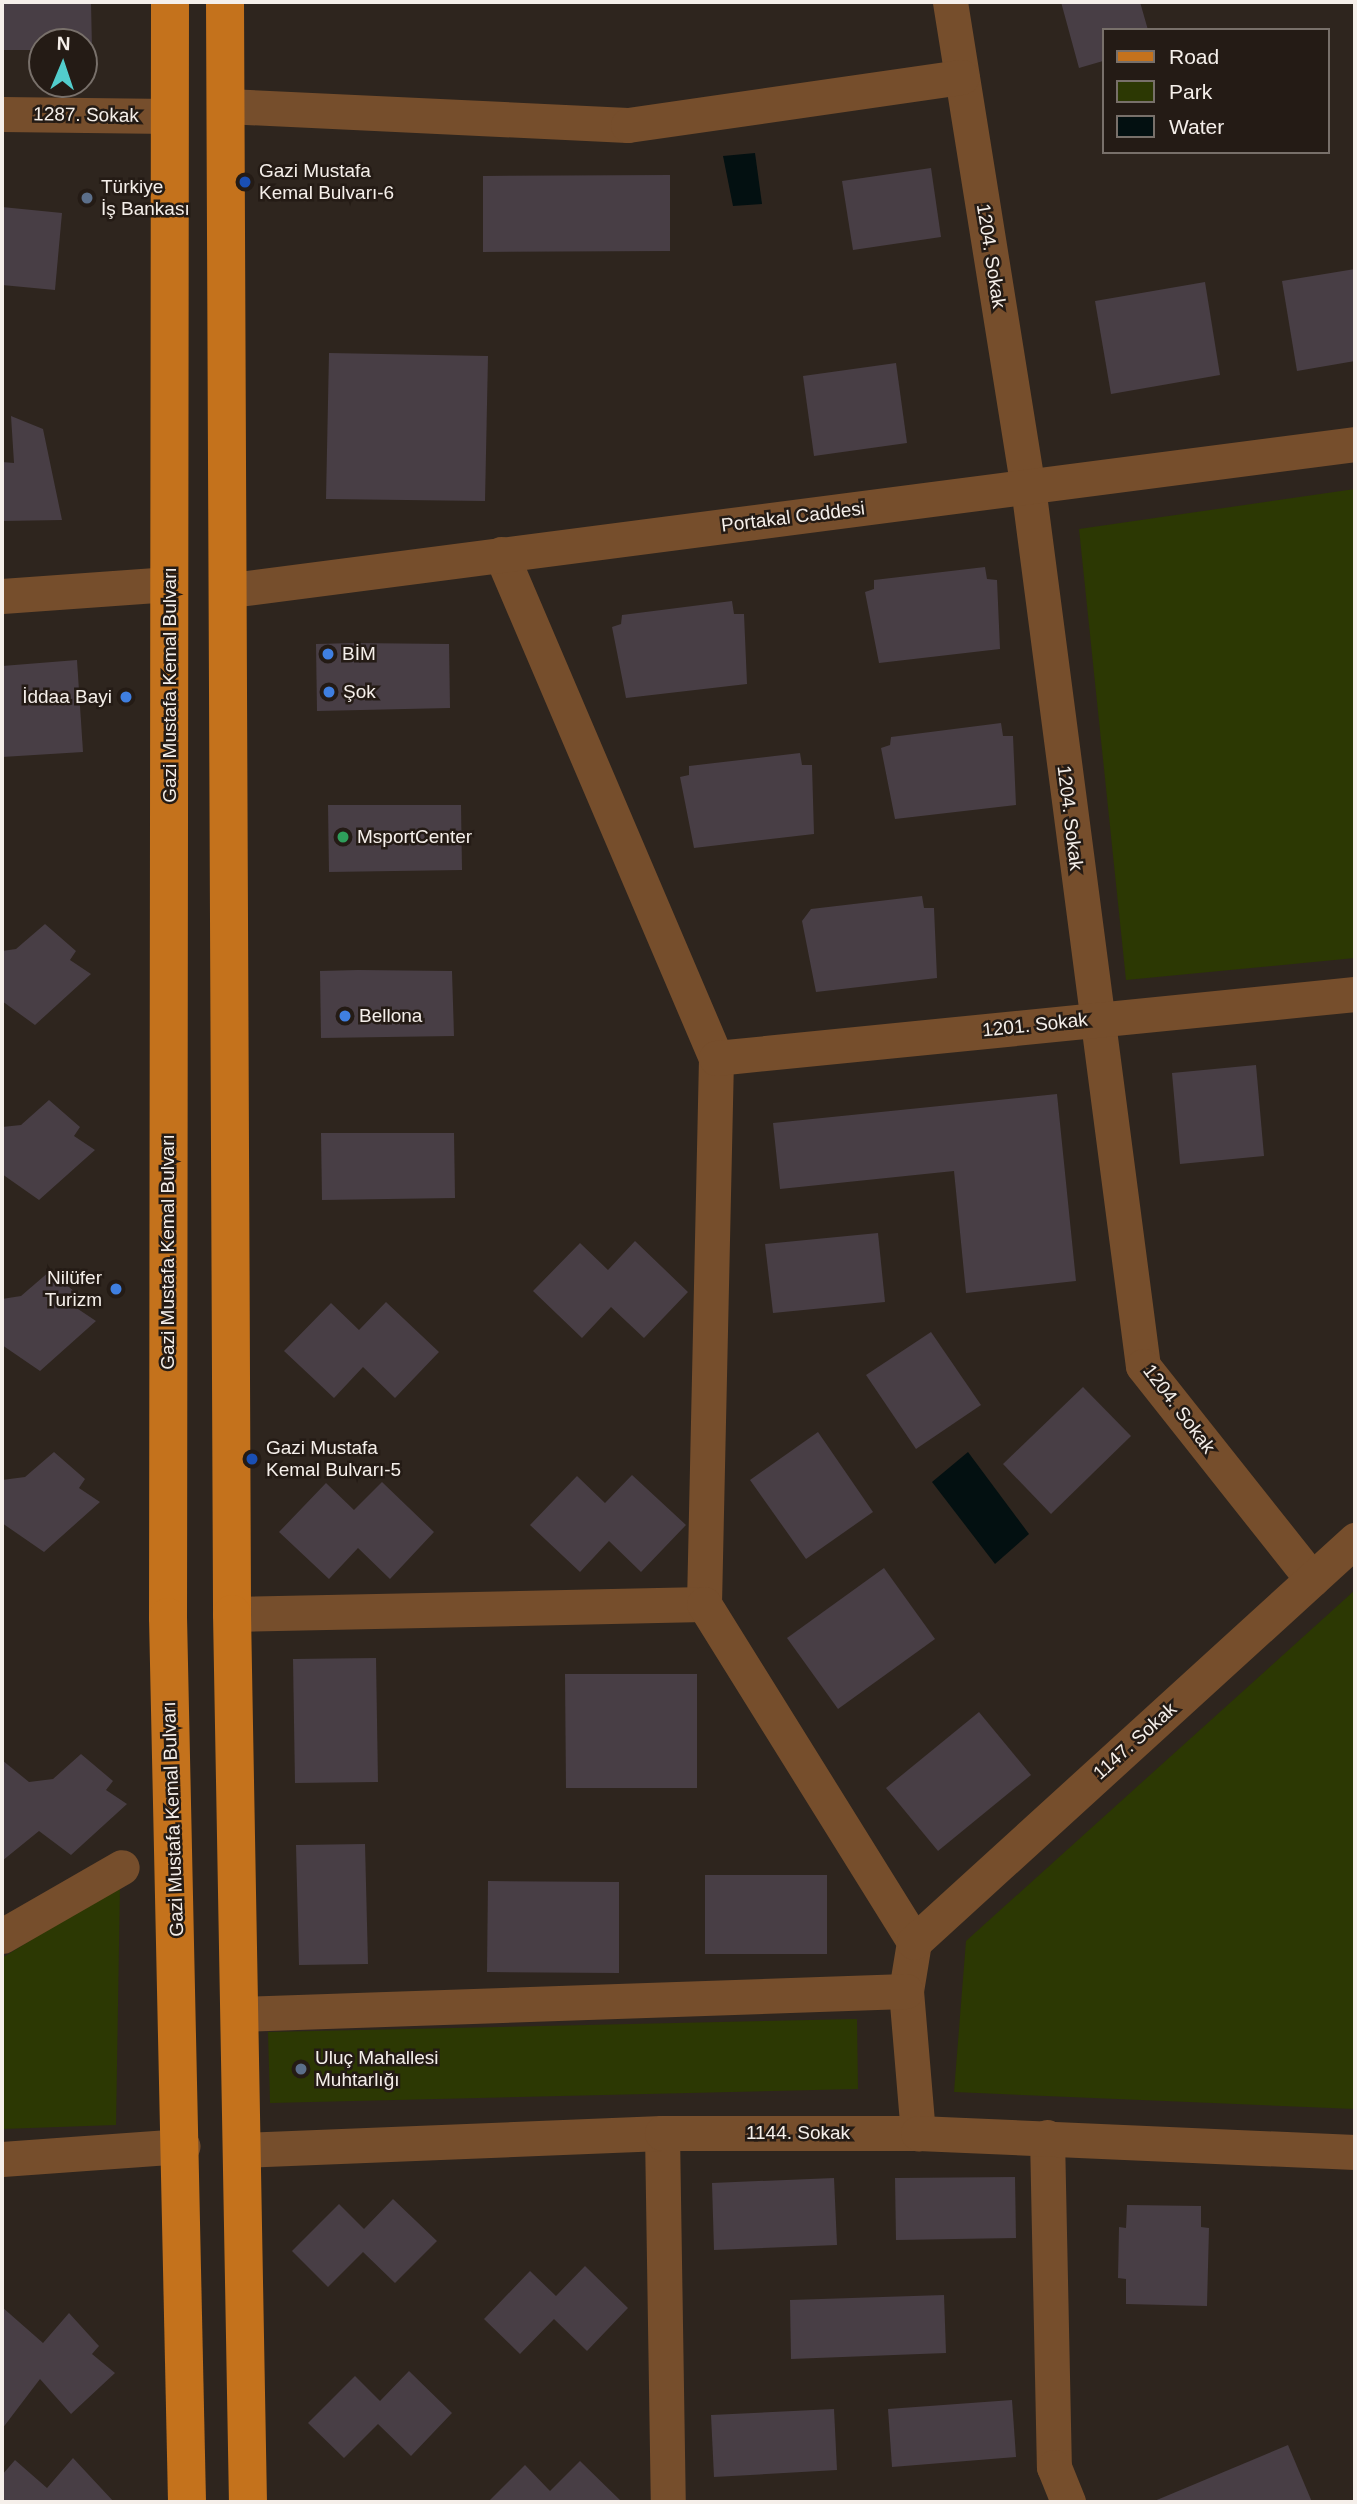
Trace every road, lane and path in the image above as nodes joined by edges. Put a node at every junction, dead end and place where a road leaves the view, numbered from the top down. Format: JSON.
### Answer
{"nodes":[{"id":1,"x":170,"y":2,"type":"edge"},
{"id":2,"x":225,"y":2,"type":"edge"},
{"id":3,"x":950,"y":2,"type":"edge"},
{"id":4,"x":962,"y":77,"type":"junction"},
{"id":5,"x":226,"y":106,"type":"junction"},
{"id":6,"x":2,"y":114,"type":"edge"},
{"id":7,"x":170,"y":116,"type":"junction"},
{"id":8,"x":1355,"y":444,"type":"edge"},
{"id":9,"x":1028,"y":487,"type":"junction"},
{"id":10,"x":501,"y":554,"type":"junction"},
{"id":11,"x":170,"y":584,"type":"junction"},
{"id":12,"x":230,"y":590,"type":"junction"},
{"id":13,"x":2,"y":596,"type":"edge"},
{"id":14,"x":1355,"y":994,"type":"edge"},
{"id":15,"x":1096,"y":1019,"type":"junction"},
{"id":16,"x":716,"y":1058,"type":"junction"},
{"id":17,"x":1355,"y":1540,"type":"edge"},
{"id":18,"x":1312,"y":1579,"type":"junction"},
{"id":19,"x":704,"y":1604,"type":"junction"},
{"id":20,"x":232,"y":1614,"type":"junction"},
{"id":21,"x":122,"y":1867,"type":"dead end"},
{"id":22,"x":2,"y":1936,"type":"edge"},
{"id":23,"x":914,"y":1942,"type":"junction"},
{"id":24,"x":906,"y":1991,"type":"junction"},
{"id":25,"x":238,"y":2014,"type":"junction"},
{"id":26,"x":663,"y":2133,"type":"junction"},
{"id":27,"x":918,"y":2133,"type":"junction"},
{"id":28,"x":1047,"y":2137,"type":"junction"},
{"id":29,"x":183,"y":2146,"type":"junction"},
{"id":30,"x":241,"y":2150,"type":"junction"},
{"id":31,"x":1355,"y":2152,"type":"edge"},
{"id":32,"x":2,"y":2159,"type":"edge"},
{"id":33,"x":187,"y":2502,"type":"edge"},
{"id":34,"x":247,"y":2502,"type":"edge"},
{"id":35,"x":668,"y":2502,"type":"edge"},
{"id":36,"x":1068,"y":2502,"type":"edge"}],
"edges":[{"from":1,"to":7,"type":"main road","name":"Gazi Mustafa Kemal Bulvarı"},
{"from":2,"to":5,"type":"main road"},
{"from":3,"to":4,"type":"street","name":"1204. Sokak"},
{"from":4,"to":5,"type":"street"},
{"from":4,"to":9,"type":"street","name":"1204. Sokak"},
{"from":5,"to":12,"type":"main road"},
{"from":6,"to":7,"type":"street","name":"1287. Sokak"},
{"from":7,"to":11,"type":"main road","name":"Gazi Mustafa Kemal Bulvarı"},
{"from":8,"to":9,"type":"street","name":"Portakal Caddesi"},
{"from":9,"to":10,"type":"street","name":"Portakal Caddesi"},
{"from":9,"to":15,"type":"street","name":"1204. Sokak"},
{"from":10,"to":12,"type":"street","name":"Portakal Caddesi"},
{"from":10,"to":16,"type":"street"},
{"from":11,"to":13,"type":"street"},
{"from":11,"to":29,"type":"main road","name":"Gazi Mustafa Kemal Bulvarı"},
{"from":12,"to":20,"type":"main road"},
{"from":14,"to":15,"type":"street","name":"1201. Sokak"},
{"from":15,"to":16,"type":"street","name":"1201. Sokak"},
{"from":15,"to":18,"type":"street","name":"1204. Sokak"},
{"from":16,"to":19,"type":"street"},
{"from":17,"to":18,"type":"street","name":"1147. Sokak"},
{"from":18,"to":23,"type":"street","name":"1147. Sokak"},
{"from":19,"to":20,"type":"street"},
{"from":19,"to":23,"type":"street"},
{"from":20,"to":25,"type":"main road"},
{"from":21,"to":22,"type":"street"},
{"from":23,"to":24,"type":"street"},
{"from":24,"to":25,"type":"street"},
{"from":24,"to":27,"type":"street"},
{"from":25,"to":30,"type":"main road"},
{"from":26,"to":27,"type":"street","name":"1144. Sokak"},
{"from":26,"to":30,"type":"street","name":"1144. Sokak"},
{"from":26,"to":35,"type":"street"},
{"from":27,"to":28,"type":"street","name":"1144. Sokak"},
{"from":28,"to":31,"type":"street","name":"1144. Sokak"},
{"from":28,"to":36,"type":"street"},
{"from":29,"to":32,"type":"street"},
{"from":29,"to":33,"type":"main road","name":"Gazi Mustafa Kemal Bulvarı"},
{"from":30,"to":34,"type":"main road"}]}
